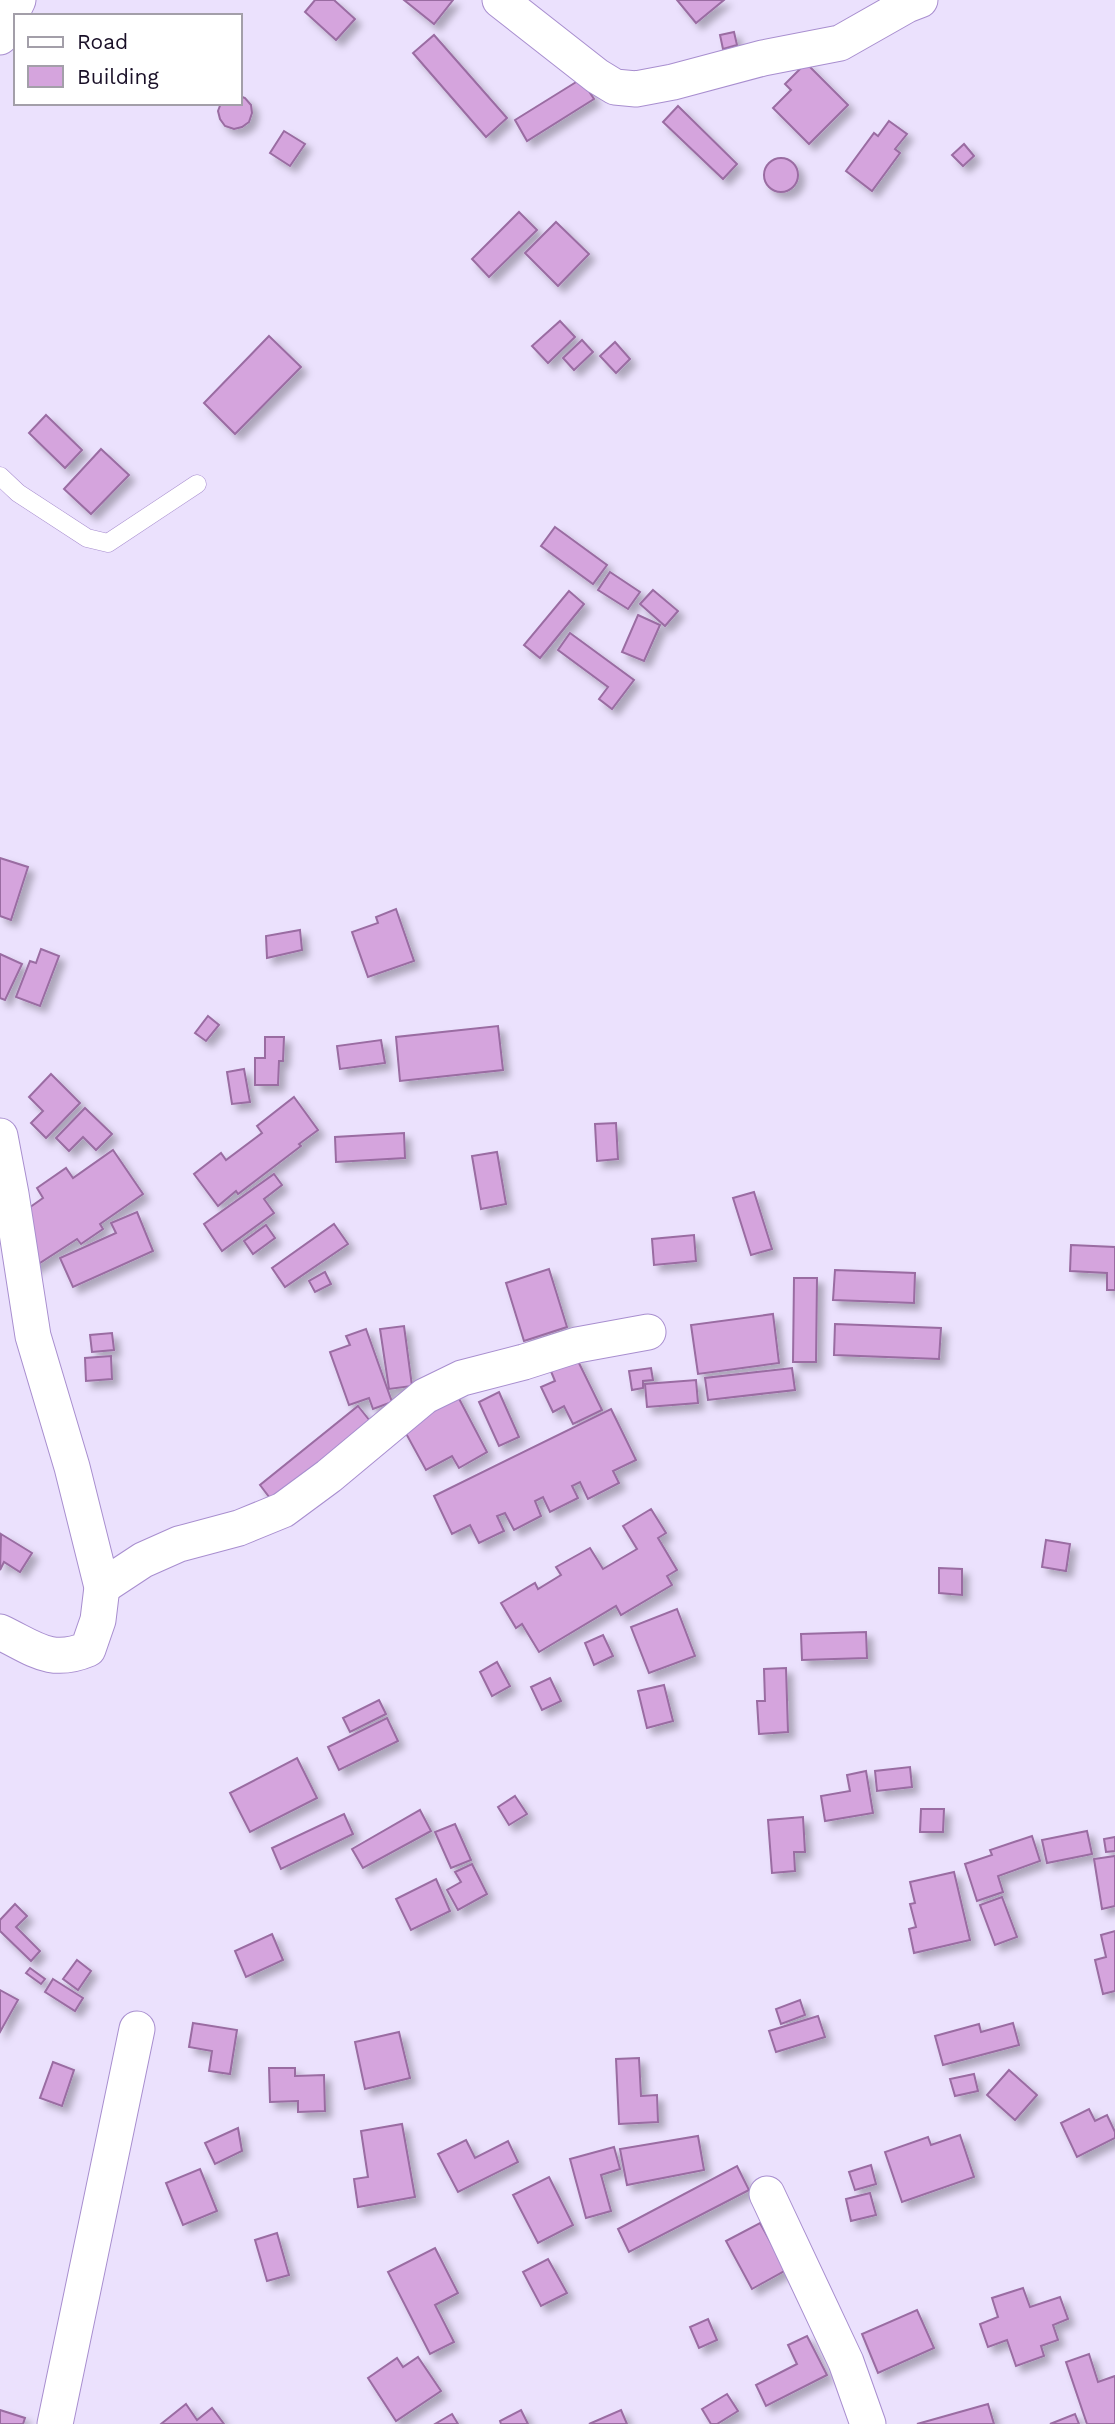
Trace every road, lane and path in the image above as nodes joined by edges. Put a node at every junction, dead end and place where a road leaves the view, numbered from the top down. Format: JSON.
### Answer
{"nodes":[{"id":1,"x":18,"y":0,"type":"edge"},
{"id":2,"x":500,"y":0,"type":"edge"},
{"id":3,"x":920,"y":0,"type":"edge"},
{"id":4,"x":0,"y":37,"type":"edge"},
{"id":5,"x":0,"y":476,"type":"edge"},
{"id":6,"x":197,"y":484,"type":"dead end"},
{"id":7,"x":0,"y":1136,"type":"edge"},
{"id":8,"x":648,"y":1332,"type":"dead end"},
{"id":9,"x":102,"y":1587,"type":"junction"},
{"id":10,"x":0,"y":1632,"type":"edge"},
{"id":11,"x":137,"y":2029,"type":"dead end"},
{"id":12,"x":766,"y":2194,"type":"dead end"},
{"id":13,"x":55,"y":2424,"type":"edge"},
{"id":14,"x":868,"y":2424,"type":"edge"}],
"edges":[{"from":1,"to":4,"type":"street"},
{"from":2,"to":3,"type":"street"},
{"from":5,"to":6,"type":"lane"},
{"from":7,"to":9,"type":"street"},
{"from":8,"to":9,"type":"street"},
{"from":9,"to":10,"type":"street"},
{"from":11,"to":13,"type":"street"},
{"from":12,"to":14,"type":"street"}]}
